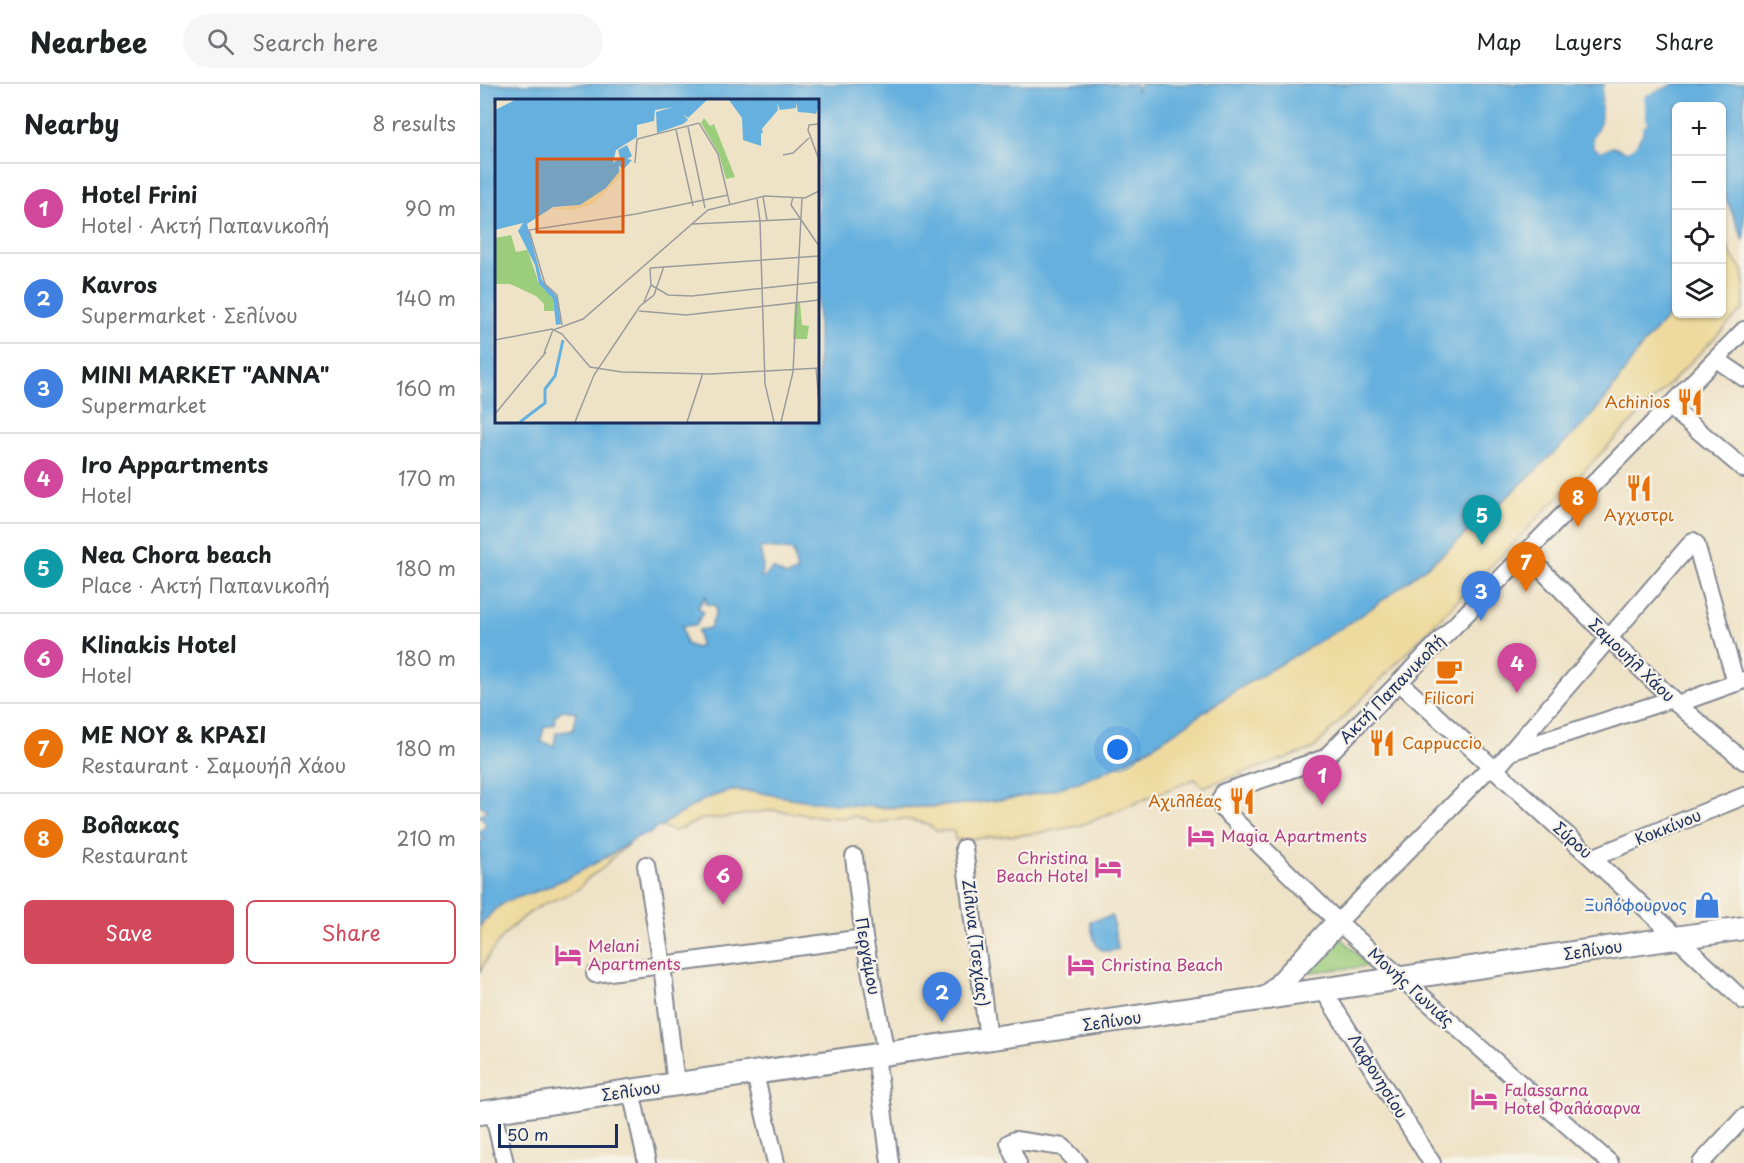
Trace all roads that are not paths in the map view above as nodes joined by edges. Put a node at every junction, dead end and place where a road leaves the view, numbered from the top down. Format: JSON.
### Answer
{"nodes":[{"id":1,"x":1744,"y":330,"type":"edge"},
{"id":2,"x":1716,"y":359,"type":"junction"},
{"id":3,"x":1744,"y":378,"type":"edge"},
{"id":4,"x":1669,"y":406,"type":"junction"},
{"id":5,"x":1744,"y":469,"type":"edge"},
{"id":6,"x":1525,"y":553,"type":"junction"},
{"id":7,"x":1609,"y":638,"type":"junction"},
{"id":8,"x":1740,"y":681,"type":"edge"},
{"id":9,"x":1399,"y":682,"type":"junction"},
{"id":10,"x":1674,"y":702,"type":"junction"},
{"id":11,"x":1511,"y":752,"type":"junction"},
{"id":12,"x":1744,"y":761,"type":"edge"},
{"id":13,"x":1493,"y":768,"type":"junction"},
{"id":14,"x":1744,"y":796,"type":"edge"},
{"id":15,"x":1220,"y":804,"type":"joint"},
{"id":16,"x":964,"y":848,"type":"dead end"},
{"id":17,"x":854,"y":857,"type":"dead end"},
{"id":18,"x":1592,"y":858,"type":"junction"},
{"id":19,"x":646,"y":866,"type":"dead end"},
{"id":20,"x":1338,"y":922,"type":"junction"},
{"id":21,"x":1744,"y":928,"type":"edge"},
{"id":22,"x":864,"y":938,"type":"junction"},
{"id":23,"x":1676,"y":938,"type":"junction"},
{"id":24,"x":662,"y":965,"type":"junction"},
{"id":25,"x":595,"y":974,"type":"dead end"},
{"id":26,"x":1401,"y":979,"type":"junction"},
{"id":27,"x":1323,"y":990,"type":"junction"},
{"id":28,"x":1267,"y":998,"type":"junction"},
{"id":29,"x":1744,"y":1001,"type":"edge"},
{"id":30,"x":988,"y":1039,"type":"junction"},
{"id":31,"x":881,"y":1055,"type":"junction"},
{"id":32,"x":755,"y":1074,"type":"junction"},
{"id":33,"x":676,"y":1085,"type":"junction"},
{"id":34,"x":631,"y":1091,"type":"junction"},
{"id":35,"x":486,"y":1113,"type":"edge"},
{"id":36,"x":1744,"y":1117,"type":"edge"},
{"id":37,"x":505,"y":1163,"type":"edge"},
{"id":38,"x":647,"y":1163,"type":"edge"},
{"id":39,"x":776,"y":1163,"type":"edge"},
{"id":40,"x":890,"y":1163,"type":"edge"},
{"id":41,"x":1018,"y":1163,"type":"edge"},
{"id":42,"x":1078,"y":1163,"type":"edge"},
{"id":43,"x":1432,"y":1163,"type":"edge"},
{"id":44,"x":1610,"y":1163,"type":"edge"},
{"id":45,"x":1701,"y":1163,"type":"edge"}],
"edges":[{"from":1,"to":2,"type":"street","name":"Ακτή Παπανικολή"},
{"from":2,"to":3,"type":"street"},
{"from":2,"to":4,"type":"street","name":"Ακτή Παπανικολή"},
{"from":4,"to":5,"type":"street"},
{"from":4,"to":6,"type":"street","name":"Ακτή Παπανικολή"},
{"from":6,"to":7,"type":"street","name":"Σαμουήλ Χάου"},
{"from":6,"to":9,"type":"street","name":"Ακτή Παπανικολή"},
{"from":7,"to":8,"type":"street"},
{"from":7,"to":10,"type":"street","name":"Σαμουήλ Χάου"},
{"from":7,"to":11,"type":"street"},
{"from":8,"to":10,"type":"street"},
{"from":9,"to":13,"type":"street","name":"Σύρου"},
{"from":9,"to":15,"type":"street","name":"Ακτή Παπανικολή"},
{"from":10,"to":11,"type":"street"},
{"from":10,"to":12,"type":"street","name":"Σαμουήλ Χάου"},
{"from":11,"to":13,"type":"street"},
{"from":13,"to":18,"type":"street","name":"Σύρου"},
{"from":13,"to":20,"type":"street"},
{"from":14,"to":18,"type":"street","name":"Κοκκίνου"},
{"from":15,"to":20,"type":"street","name":"Μονής Γωνιάς"},
{"from":16,"to":30,"type":"street","name":"Ζίλινα (Τσεχίας)"},
{"from":17,"to":22,"type":"street","name":"Περγάμου"},
{"from":18,"to":23,"type":"street","name":"Σύρου"},
{"from":19,"to":24,"type":"street"},
{"from":20,"to":26,"type":"street","name":"Μονής Γωνιάς"},
{"from":20,"to":28,"type":"street"},
{"from":21,"to":23,"type":"street","name":"Σελίνου"},
{"from":22,"to":24,"type":"street"},
{"from":22,"to":31,"type":"street","name":"Περγάμου"},
{"from":23,"to":26,"type":"street","name":"Σελίνου"},
{"from":23,"to":29,"type":"street","name":"Σύρου"},
{"from":24,"to":25,"type":"street"},
{"from":24,"to":33,"type":"street"},
{"from":26,"to":27,"type":"street","name":"Σελίνου"},
{"from":26,"to":44,"type":"street","name":"Μονής Γωνιάς"},
{"from":27,"to":28,"type":"street","name":"Σελίνου"},
{"from":27,"to":43,"type":"street","name":"Λαφονησίου"},
{"from":28,"to":30,"type":"street","name":"Σελίνου"},
{"from":30,"to":31,"type":"street","name":"Σελίνου"},
{"from":31,"to":32,"type":"street","name":"Σελίνου"},
{"from":31,"to":40,"type":"street","name":"Περγάμου"},
{"from":32,"to":33,"type":"street","name":"Σελίνου"},
{"from":32,"to":39,"type":"street"},
{"from":33,"to":34,"type":"street","name":"Σελίνου"},
{"from":34,"to":35,"type":"street","name":"Σελίνου"},
{"from":34,"to":38,"type":"street"},
{"from":35,"to":37,"type":"street"},
{"from":36,"to":45,"type":"street"},
{"from":41,"to":42,"type":"street"}]}
